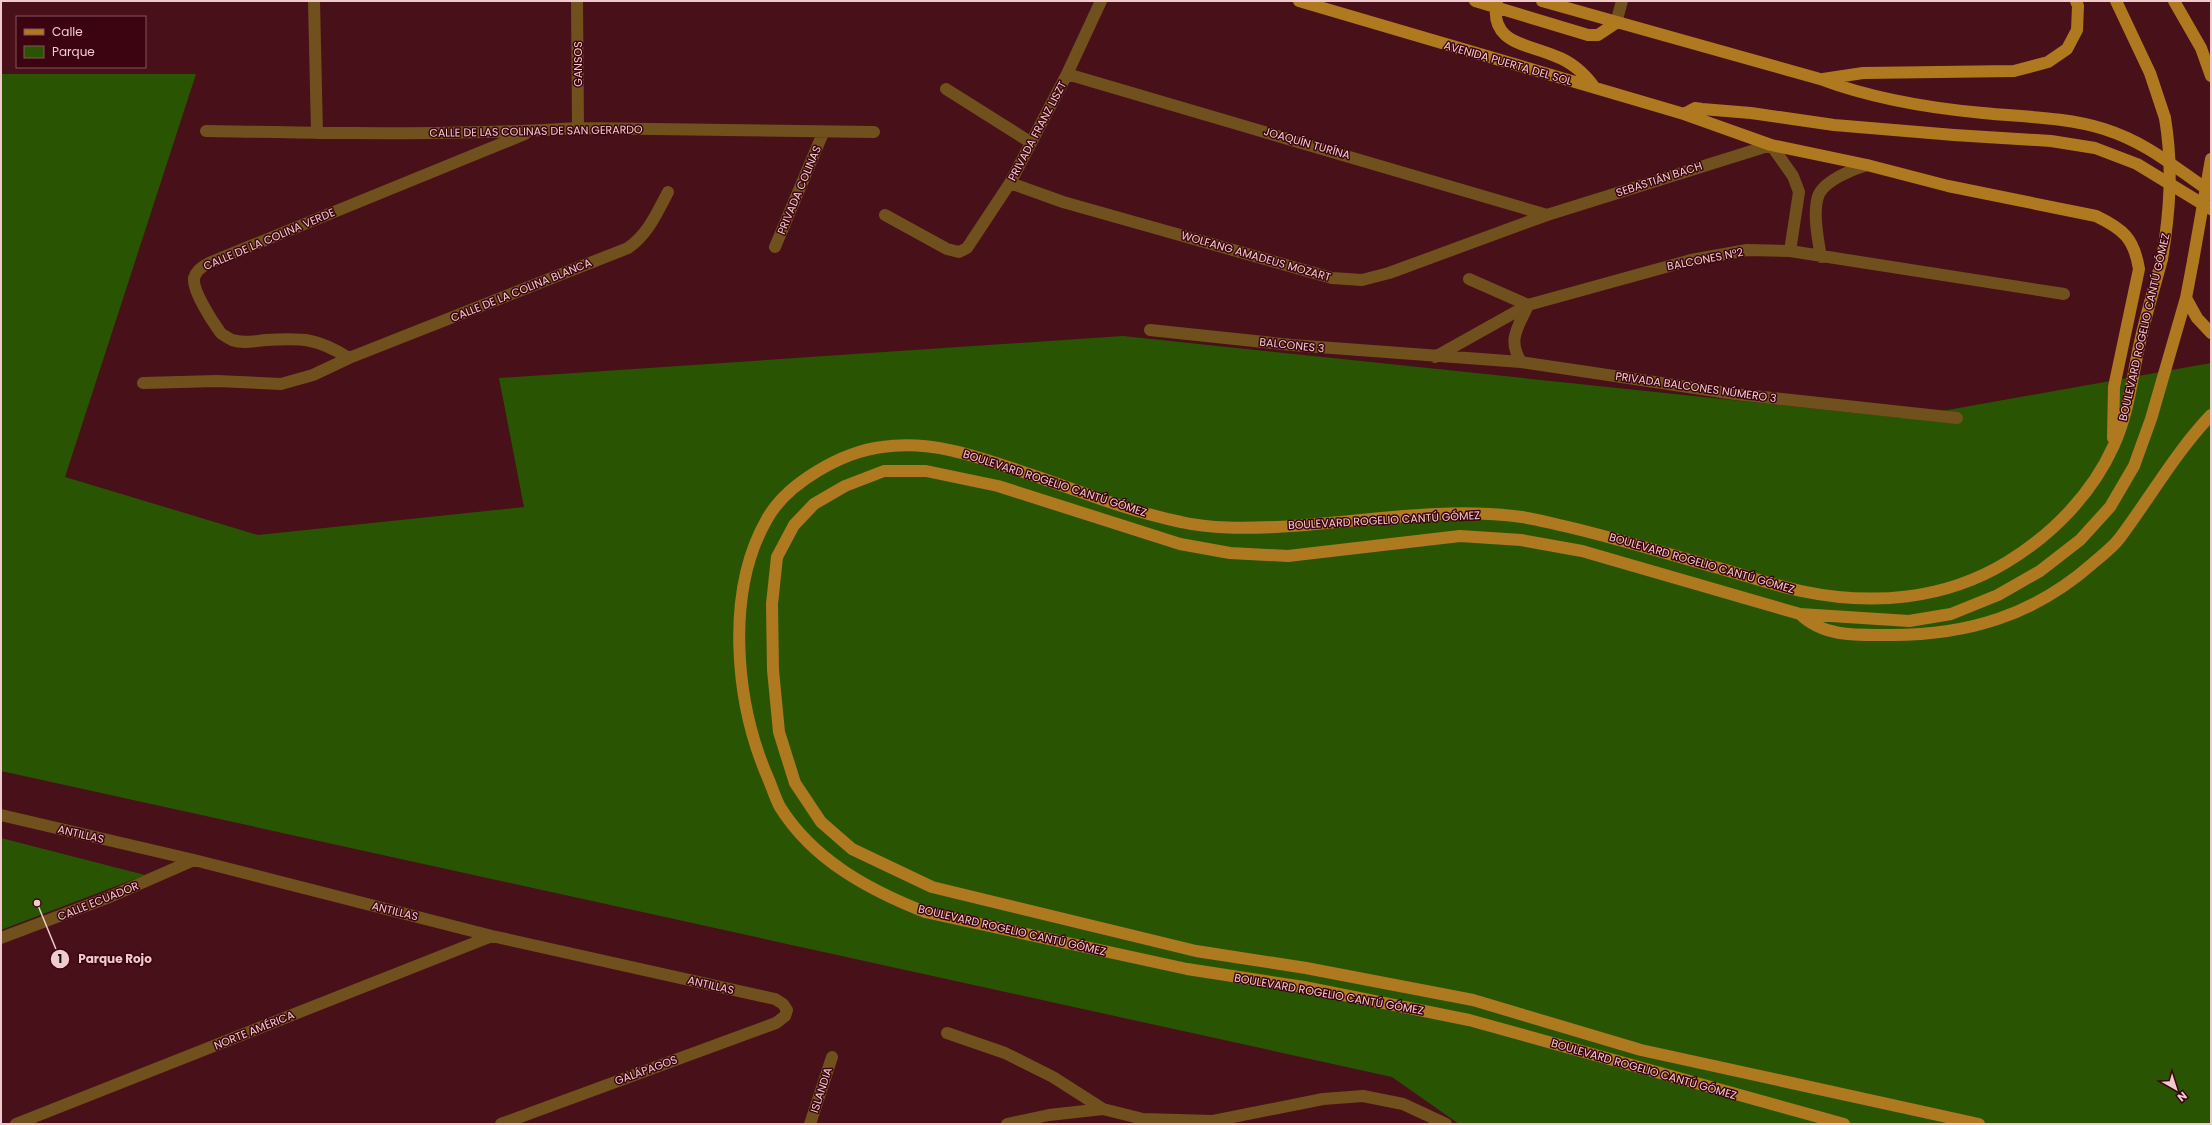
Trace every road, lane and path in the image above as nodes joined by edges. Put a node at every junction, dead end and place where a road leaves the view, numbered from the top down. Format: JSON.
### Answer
{"nodes":[{"id":1,"x":314,"y":1,"type":"edge"},
{"id":2,"x":577,"y":1,"type":"edge"},
{"id":3,"x":1101,"y":1,"type":"edge"},
{"id":4,"x":1299,"y":1,"type":"edge"},
{"id":5,"x":1475,"y":1,"type":"edge"},
{"id":6,"x":1542,"y":1,"type":"edge"},
{"id":7,"x":1622,"y":1,"type":"edge"},
{"id":8,"x":2076,"y":1,"type":"edge"},
{"id":9,"x":2116,"y":1,"type":"edge"},
{"id":10,"x":2174,"y":1,"type":"edge"},
{"id":11,"x":1496,"y":4,"type":"edge"},
{"id":12,"x":1616,"y":23,"type":"junction"},
{"id":13,"x":1067,"y":74,"type":"junction"},
{"id":14,"x":2211,"y":76,"type":"edge"},
{"id":15,"x":1820,"y":79,"type":"junction"},
{"id":16,"x":946,"y":88,"type":"dead end"},
{"id":17,"x":1596,"y":88,"type":"junction"},
{"id":18,"x":1684,"y":114,"type":"junction"},
{"id":19,"x":578,"y":128,"type":"junction"},
{"id":20,"x":206,"y":131,"type":"dead end"},
{"id":21,"x":531,"y":131,"type":"junction"},
{"id":22,"x":874,"y":132,"type":"dead end"},
{"id":23,"x":317,"y":133,"type":"junction"},
{"id":24,"x":823,"y":133,"type":"junction"},
{"id":25,"x":1030,"y":142,"type":"junction"},
{"id":26,"x":1771,"y":145,"type":"junction"},
{"id":27,"x":2211,"y":159,"type":"edge"},
{"id":28,"x":1867,"y":165,"type":"junction"},
{"id":29,"x":1010,"y":183,"type":"junction"},
{"id":30,"x":668,"y":192,"type":"dead end"},
{"id":31,"x":1799,"y":192,"type":"junction"},
{"id":32,"x":2211,"y":192,"type":"edge"},
{"id":33,"x":1819,"y":194,"type":"junction"},
{"id":34,"x":2211,"y":209,"type":"edge"},
{"id":35,"x":885,"y":214,"type":"dead end"},
{"id":36,"x":1547,"y":215,"type":"junction"},
{"id":37,"x":775,"y":247,"type":"dead end"},
{"id":38,"x":1790,"y":251,"type":"junction"},
{"id":39,"x":1821,"y":257,"type":"junction"},
{"id":40,"x":1469,"y":279,"type":"dead end"},
{"id":41,"x":2064,"y":294,"type":"dead end"},
{"id":42,"x":2186,"y":298,"type":"junction"},
{"id":43,"x":1528,"y":305,"type":"junction"},
{"id":44,"x":1150,"y":330,"type":"dead end"},
{"id":45,"x":2211,"y":333,"type":"edge"},
{"id":46,"x":1435,"y":357,"type":"junction"},
{"id":47,"x":349,"y":358,"type":"junction"},
{"id":48,"x":1521,"y":362,"type":"junction"},
{"id":49,"x":143,"y":383,"type":"dead end"},
{"id":50,"x":2211,"y":415,"type":"edge"},
{"id":51,"x":1957,"y":418,"type":"dead end"},
{"id":52,"x":2113,"y":448,"type":"junction"},
{"id":53,"x":1800,"y":614,"type":"junction"},
{"id":54,"x":1,"y":815,"type":"edge"},
{"id":55,"x":194,"y":860,"type":"junction"},
{"id":56,"x":492,"y":936,"type":"junction"},
{"id":57,"x":1,"y":938,"type":"edge"},
{"id":58,"x":787,"y":1010,"type":"joint"},
{"id":59,"x":947,"y":1034,"type":"dead end"},
{"id":60,"x":832,"y":1057,"type":"dead end"},
{"id":61,"x":1103,"y":1109,"type":"junction"},
{"id":62,"x":16,"y":1124,"type":"edge"},
{"id":63,"x":501,"y":1124,"type":"edge"},
{"id":64,"x":810,"y":1124,"type":"edge"},
{"id":65,"x":1007,"y":1124,"type":"edge"},
{"id":66,"x":1446,"y":1124,"type":"edge"},
{"id":67,"x":1844,"y":1124,"type":"edge"},
{"id":68,"x":1979,"y":1124,"type":"edge"}],
"edges":[{"from":1,"to":23,"type":"street"},
{"from":2,"to":19,"type":"street","name":"GANSOS"},
{"from":3,"to":13,"type":"street","name":"PRIVADA FRANZ LISZT"},
{"from":4,"to":17,"type":"main road","name":"AVENIDA PUERTA DEL SOL"},
{"from":5,"to":11,"type":"main road"},
{"from":6,"to":12,"type":"main road"},
{"from":7,"to":12,"type":"street"},
{"from":8,"to":15,"type":"main road"},
{"from":9,"to":52,"type":"main road","name":"BOULEVARD ROGELIO CANTÚ GÓMEZ","bridge":true},
{"from":10,"to":14,"type":"main road"},
{"from":11,"to":12,"type":"main road"},
{"from":11,"to":17,"type":"main road"},
{"from":12,"to":15,"type":"main road"},
{"from":13,"to":25,"type":"street","name":"PRIVADA FRANZ LISZT"},
{"from":13,"to":36,"type":"street","name":"JOAQUÍN TURÍNA"},
{"from":15,"to":32,"type":"main road"},
{"from":16,"to":25,"type":"street"},
{"from":17,"to":18,"type":"main road","name":"AVENIDA PUERTA DEL SOL"},
{"from":18,"to":26,"type":"main road","name":"AVENIDA PUERTA DEL SOL"},
{"from":18,"to":34,"type":"main road"},
{"from":19,"to":21,"type":"street","name":"CALLE DE LAS COLINAS DE SAN GERARDO"},
{"from":19,"to":24,"type":"street","name":"CALLE DE LAS COLINAS DE SAN GERARDO"},
{"from":20,"to":23,"type":"street","name":"CALLE DE LAS COLINAS DE SAN GERARDO"},
{"from":21,"to":23,"type":"street","name":"CALLE DE LAS COLINAS DE SAN GERARDO"},
{"from":21,"to":47,"type":"street","name":"CALLE DE LA COLINA VERDE"},
{"from":22,"to":24,"type":"street","name":"CALLE DE LAS COLINAS DE SAN GERARDO"},
{"from":24,"to":37,"type":"street","name":"PRIVADA COLINAS"},
{"from":25,"to":29,"type":"street","name":"PRIVADA FRANZ LISZT"},
{"from":26,"to":28,"type":"main road","name":"AVENIDA PUERTA DEL SOL"},
{"from":26,"to":31,"type":"street"},
{"from":26,"to":36,"type":"street","name":"SEBASTIÁN BACH"},
{"from":27,"to":42,"type":"main road","name":"BOULEVARD ROGELIO CANTÚ GÓMEZ","bridge":true},
{"from":28,"to":33,"type":"street"},
{"from":28,"to":52,"type":"main road","name":"AVENIDA PUERTA DEL SOL"},
{"from":29,"to":35,"type":"street","name":"PRIVADA FRANZ LISZT"},
{"from":29,"to":36,"type":"street","name":"WOLFANG AMADEUS MOZART"},
{"from":30,"to":47,"type":"street","name":"CALLE DE LA COLINA BLANCA"},
{"from":31,"to":33,"type":"street"},
{"from":31,"to":38,"type":"street"},
{"from":33,"to":39,"type":"street"},
{"from":38,"to":39,"type":"street","name":"BALCONES N°2"},
{"from":38,"to":43,"type":"street","name":"BALCONES N°2"},
{"from":39,"to":41,"type":"street","name":"BALCONES N°2"},
{"from":40,"to":43,"type":"street"},
{"from":42,"to":45,"type":"main road"},
{"from":42,"to":53,"type":"main road","name":"BOULEVARD ROGELIO CANTÚ GÓMEZ"},
{"from":43,"to":46,"type":"street","name":"BALCONES N°2"},
{"from":43,"to":48,"type":"street"},
{"from":44,"to":46,"type":"street","name":"BALCONES 3"},
{"from":46,"to":48,"type":"street","name":"PRIVADA BALCONES NÚMERO 3"},
{"from":47,"to":49,"type":"street","name":"CALLE DE LA COLINA BLANCA"},
{"from":48,"to":51,"type":"street","name":"PRIVADA BALCONES NÚMERO 3"},
{"from":50,"to":53,"type":"main road"},
{"from":52,"to":67,"type":"main road","name":"BOULEVARD ROGELIO CANTÚ GÓMEZ"},
{"from":53,"to":68,"type":"main road","name":"BOULEVARD ROGELIO CANTÚ GÓMEZ"},
{"from":54,"to":55,"type":"street","name":"ANTILLAS"},
{"from":55,"to":56,"type":"street","name":"ANTILLAS"},
{"from":55,"to":57,"type":"street","name":"CALLE ECUADOR"},
{"from":56,"to":58,"type":"street","name":"ANTILLAS"},
{"from":56,"to":62,"type":"street","name":"NORTE AMÉRICA"},
{"from":58,"to":63,"type":"street","name":"GALÁPAGOS"},
{"from":59,"to":61,"type":"street"},
{"from":60,"to":64,"type":"street","name":"ISLANDIA"},
{"from":61,"to":65,"type":"street"},
{"from":61,"to":66,"type":"street"}]}
